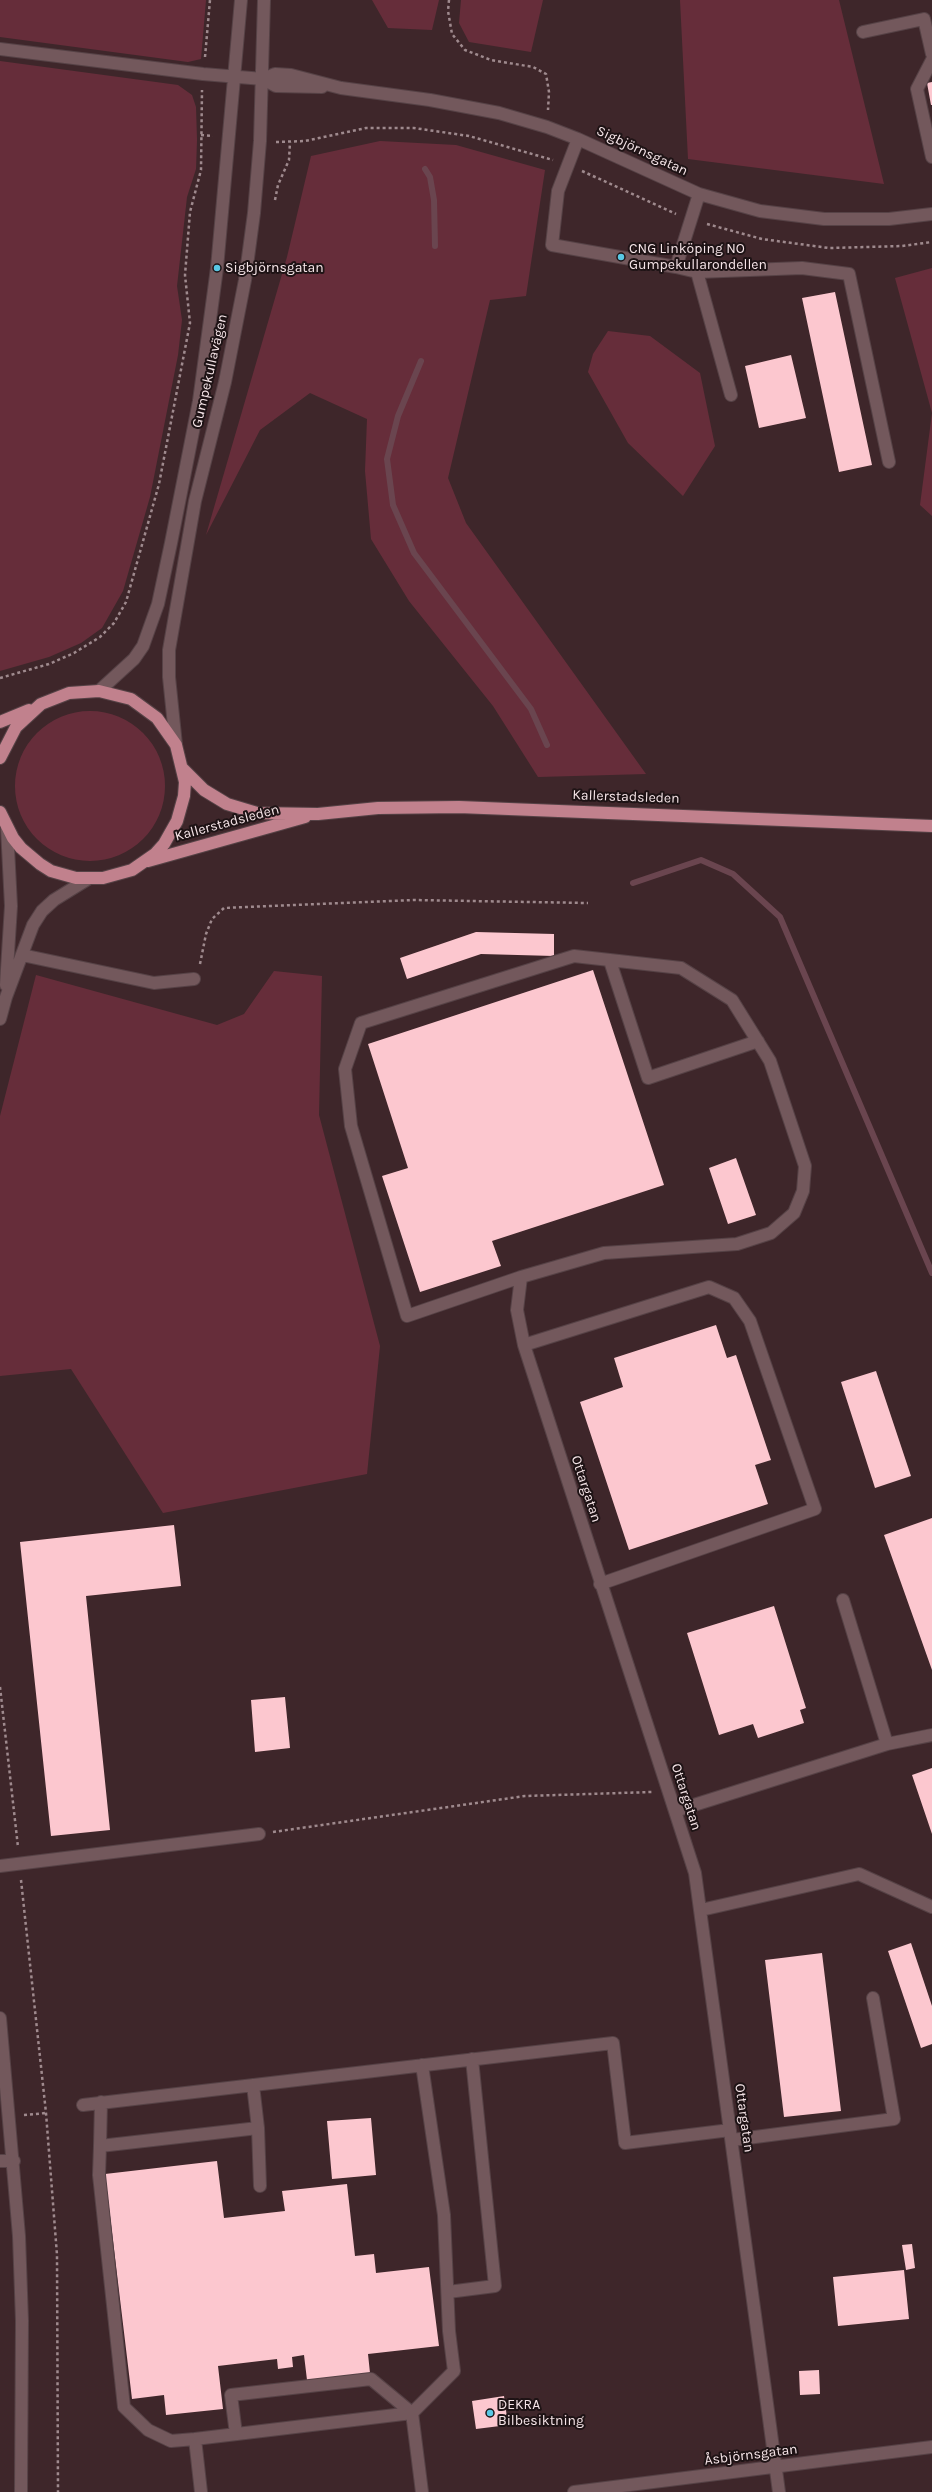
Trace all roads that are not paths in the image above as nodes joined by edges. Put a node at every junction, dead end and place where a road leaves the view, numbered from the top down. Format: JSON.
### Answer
{"nodes":[{"id":1,"x":241,"y":0,"type":"edge"},
{"id":2,"x":264,"y":0,"type":"edge"},
{"id":3,"x":928,"y":18,"type":"edge"},
{"id":4,"x":863,"y":32,"type":"dead end"},
{"id":5,"x":0,"y":49,"type":"edge"},
{"id":6,"x":932,"y":54,"type":"edge"},
{"id":7,"x":932,"y":60,"type":"edge"},
{"id":8,"x":234,"y":76,"type":"junction"},
{"id":9,"x":263,"y":79,"type":"junction"},
{"id":10,"x":578,"y":139,"type":"junction"},
{"id":11,"x":932,"y":157,"type":"edge"},
{"id":12,"x":699,"y":194,"type":"junction"},
{"id":13,"x":932,"y":214,"type":"edge"},
{"id":14,"x":676,"y":267,"type":"junction"},
{"id":15,"x":697,"y":272,"type":"junction"},
{"id":16,"x":731,"y":395,"type":"dead end"},
{"id":17,"x":889,"y":462,"type":"dead end"},
{"id":18,"x":99,"y":691,"type":"junction"},
{"id":19,"x":41,"y":704,"type":"junction"},
{"id":20,"x":0,"y":722,"type":"edge"},
{"id":21,"x":176,"y":745,"type":"junction"},
{"id":22,"x":0,"y":758,"type":"edge"},
{"id":23,"x":183,"y":769,"type":"junction"},
{"id":24,"x":0,"y":812,"type":"edge"},
{"id":25,"x":318,"y":814,"type":"junction"},
{"id":26,"x":932,"y":826,"type":"edge"},
{"id":27,"x":6,"y":828,"type":"junction"},
{"id":28,"x":144,"y":862,"type":"junction"},
{"id":29,"x":88,"y":879,"type":"junction"},
{"id":30,"x":22,"y":955,"type":"junction"},
{"id":31,"x":610,"y":961,"type":"junction"},
{"id":32,"x":194,"y":979,"type":"road end"},
{"id":33,"x":6,"y":996,"type":"junction"},
{"id":34,"x":0,"y":1019,"type":"edge"},
{"id":35,"x":758,"y":1041,"type":"junction"},
{"id":36,"x":521,"y":1277,"type":"junction"},
{"id":37,"x":524,"y":1345,"type":"junction"},
{"id":38,"x":600,"y":1584,"type":"junction"},
{"id":39,"x":843,"y":1600,"type":"dead end"},
{"id":40,"x":932,"y":1734,"type":"edge"},
{"id":41,"x":886,"y":1744,"type":"junction"},
{"id":42,"x":675,"y":1811,"type":"junction"},
{"id":43,"x":259,"y":1834,"type":"road end"},
{"id":44,"x":0,"y":1866,"type":"edge"},
{"id":45,"x":932,"y":1907,"type":"edge"},
{"id":46,"x":701,"y":1910,"type":"junction"},
{"id":47,"x":873,"y":1998,"type":"dead end"},
{"id":48,"x":0,"y":2018,"type":"edge"},
{"id":49,"x":472,"y":2059,"type":"junction"},
{"id":50,"x":422,"y":2065,"type":"junction"},
{"id":51,"x":253,"y":2085,"type":"junction"},
{"id":52,"x":101,"y":2102,"type":"junction"},
{"id":53,"x":83,"y":2104,"type":"dead end"},
{"id":54,"x":258,"y":2128,"type":"junction"},
{"id":55,"x":731,"y":2135,"type":"junction"},
{"id":56,"x":100,"y":2146,"type":"junction"},
{"id":57,"x":0,"y":2161,"type":"edge"},
{"id":58,"x":14,"y":2161,"type":"junction"},
{"id":59,"x":260,"y":2186,"type":"dead end"},
{"id":60,"x":448,"y":2292,"type":"junction"},
{"id":61,"x":412,"y":2413,"type":"junction"},
{"id":62,"x":236,"y":2434,"type":"junction"},
{"id":63,"x":195,"y":2439,"type":"junction"},
{"id":64,"x":932,"y":2447,"type":"edge"},
{"id":65,"x":775,"y":2467,"type":"junction"},
{"id":66,"x":21,"y":2492,"type":"edge"},
{"id":67,"x":201,"y":2492,"type":"edge"},
{"id":68,"x":422,"y":2492,"type":"edge"},
{"id":69,"x":574,"y":2492,"type":"edge"},
{"id":70,"x":779,"y":2492,"type":"edge"}],
"edges":[{"from":1,"to":8,"type":"street","name":"Gumpekullavägen"},
{"from":2,"to":9,"type":"street","name":"Gumpekullavägen"},
{"from":3,"to":4,"type":"street"},
{"from":3,"to":6,"type":"street"},
{"from":5,"to":8,"type":"street","name":"Sigbjörnsgatan"},
{"from":7,"to":11,"type":"street"},
{"from":8,"to":9,"type":"street","name":"Sigbjörnsgatan"},
{"from":8,"to":18,"type":"street","name":"Gumpekullavägen"},
{"from":9,"to":10,"type":"street","name":"Sigbjörnsgatan"},
{"from":9,"to":21,"type":"street","name":"Gumpekullavägen"},
{"from":10,"to":12,"type":"street","name":"Sigbjörnsgatan"},
{"from":10,"to":14,"type":"street"},
{"from":12,"to":13,"type":"street","name":"Sigbjörnsgatan"},
{"from":12,"to":14,"type":"street"},
{"from":14,"to":15,"type":"street"},
{"from":15,"to":16,"type":"street"},
{"from":15,"to":17,"type":"street"},
{"from":18,"to":19,"type":"main road"},
{"from":18,"to":21,"type":"main road"},
{"from":19,"to":20,"type":"main road"},
{"from":19,"to":22,"type":"main road"},
{"from":21,"to":23,"type":"main road"},
{"from":23,"to":25,"type":"main road","name":"Kallerstadsleden"},
{"from":23,"to":28,"type":"main road"},
{"from":24,"to":27,"type":"main road"},
{"from":25,"to":26,"type":"main road","name":"Kallerstadsleden"},
{"from":25,"to":28,"type":"main road","name":"Kallerstadsleden"},
{"from":27,"to":29,"type":"main road"},
{"from":27,"to":33,"type":"street"},
{"from":28,"to":29,"type":"main road"},
{"from":29,"to":30,"type":"street"},
{"from":30,"to":32,"type":"street"},
{"from":30,"to":33,"type":"street"},
{"from":31,"to":35,"type":"street"},
{"from":31,"to":35,"type":"street"},
{"from":31,"to":36,"type":"street"},
{"from":33,"to":34,"type":"street"},
{"from":35,"to":36,"type":"street"},
{"from":36,"to":37,"type":"street","name":"Ottargatan"},
{"from":37,"to":38,"type":"street","name":"Ottargatan"},
{"from":37,"to":38,"type":"street"},
{"from":38,"to":42,"type":"street","name":"Ottargatan"},
{"from":39,"to":41,"type":"street"},
{"from":40,"to":41,"type":"street"},
{"from":41,"to":42,"type":"street"},
{"from":42,"to":46,"type":"street","name":"Ottargatan"},
{"from":43,"to":44,"type":"street"},
{"from":45,"to":46,"type":"street"},
{"from":46,"to":55,"type":"street","name":"Ottargatan"},
{"from":47,"to":55,"type":"street"},
{"from":48,"to":58,"type":"street"},
{"from":49,"to":50,"type":"street"},
{"from":49,"to":55,"type":"street"},
{"from":49,"to":60,"type":"street"},
{"from":50,"to":51,"type":"street"},
{"from":50,"to":60,"type":"street"},
{"from":51,"to":52,"type":"street"},
{"from":51,"to":54,"type":"street"},
{"from":52,"to":53,"type":"street"},
{"from":52,"to":56,"type":"street"},
{"from":54,"to":56,"type":"street"},
{"from":54,"to":59,"type":"street"},
{"from":55,"to":65,"type":"street","name":"Ottargatan"},
{"from":56,"to":63,"type":"street"},
{"from":57,"to":58,"type":"street"},
{"from":58,"to":66,"type":"street"},
{"from":60,"to":61,"type":"street"},
{"from":61,"to":62,"type":"street"},
{"from":61,"to":62,"type":"street"},
{"from":61,"to":68,"type":"street"},
{"from":62,"to":63,"type":"street"},
{"from":63,"to":67,"type":"street"},
{"from":64,"to":65,"type":"street","name":"Åsbjörnsgatan"},
{"from":65,"to":69,"type":"street","name":"Åsbjörnsgatan"},
{"from":65,"to":70,"type":"street","name":"Ottargatan"}]}
